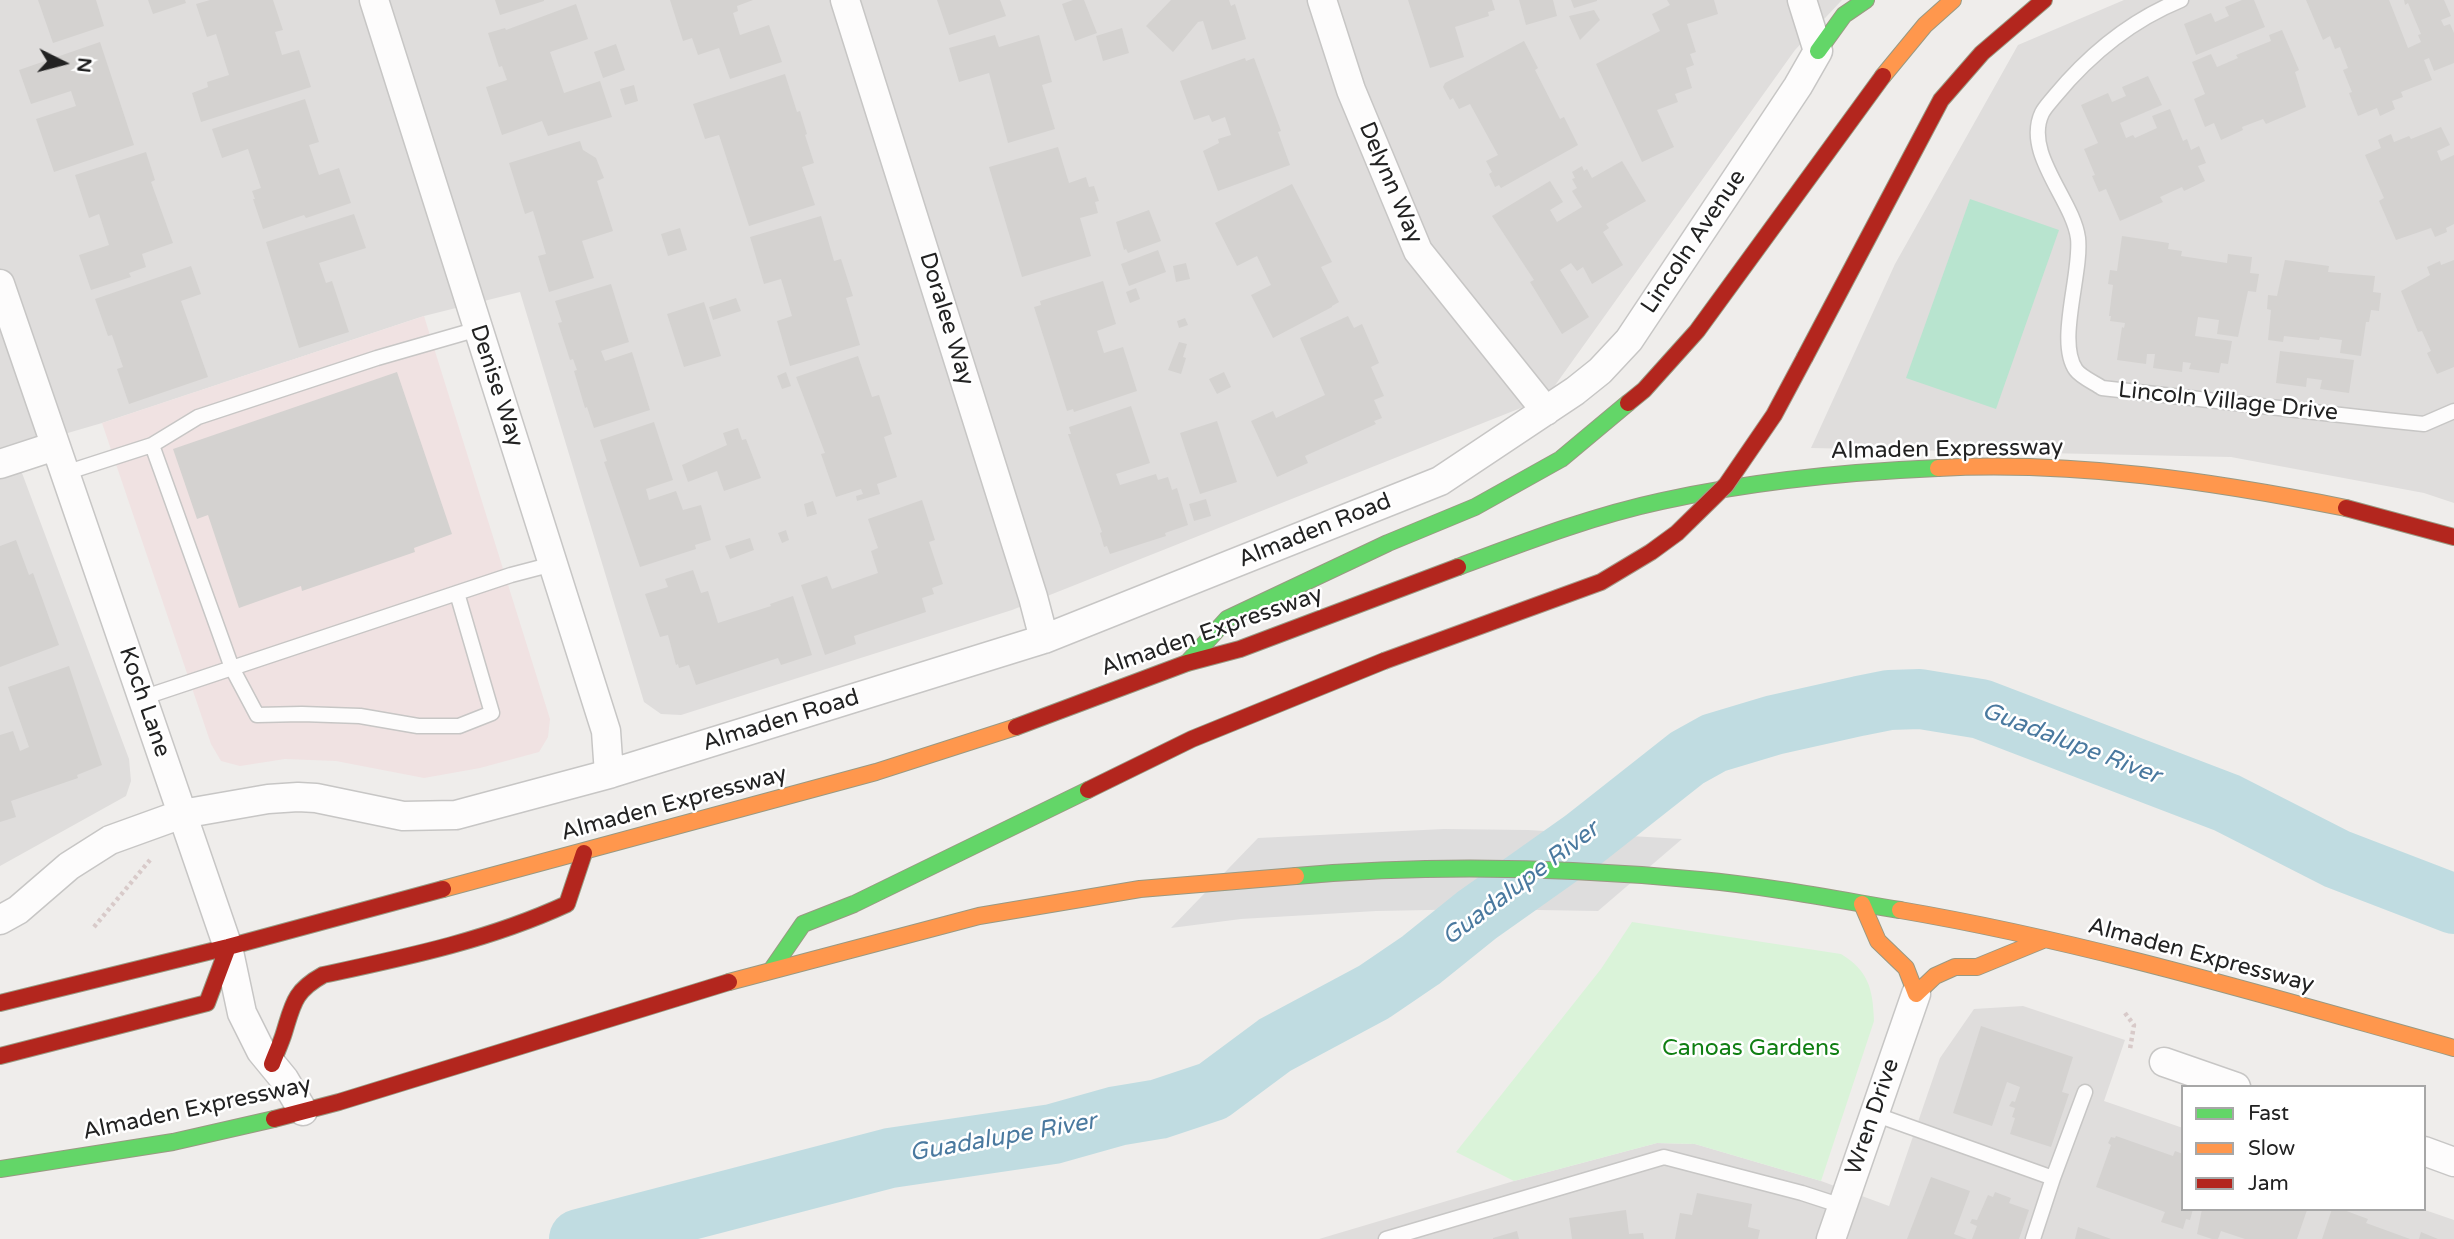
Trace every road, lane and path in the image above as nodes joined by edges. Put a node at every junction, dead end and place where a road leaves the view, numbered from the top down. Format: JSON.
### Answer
{"nodes":[{"id":1,"x":374,"y":0,"type":"edge"},
{"id":2,"x":845,"y":0,"type":"edge"},
{"id":3,"x":1322,"y":0,"type":"edge"},
{"id":4,"x":1802,"y":0,"type":"edge"},
{"id":5,"x":1866,"y":0,"type":"edge"},
{"id":6,"x":1953,"y":0,"type":"edge"},
{"id":7,"x":2044,"y":0,"type":"edge"},
{"id":8,"x":2182,"y":0,"type":"edge"},
{"id":9,"x":1818,"y":51,"type":"junction"},
{"id":10,"x":0,"y":284,"type":"edge"},
{"id":11,"x":478,"y":329,"type":"junction"},
{"id":12,"x":1546,"y":411,"type":"junction"},
{"id":13,"x":2454,"y":411,"type":"edge"},
{"id":14,"x":55,"y":446,"type":"junction"},
{"id":15,"x":152,"y":446,"type":"junction"},
{"id":16,"x":0,"y":464,"type":"edge"},
{"id":17,"x":65,"y":473,"type":"junction"},
{"id":18,"x":2454,"y":537,"type":"edge"},
{"id":19,"x":553,"y":564,"type":"junction"},
{"id":20,"x":457,"y":593,"type":"junction"},
{"id":21,"x":1044,"y":639,"type":"junction"},
{"id":22,"x":1187,"y":663,"type":"junction"},
{"id":23,"x":232,"y":668,"type":"junction"},
{"id":24,"x":142,"y":698,"type":"junction"},
{"id":25,"x":609,"y":774,"type":"junction"},
{"id":26,"x":182,"y":814,"type":"junction"},
{"id":27,"x":584,"y":853,"type":"junction"},
{"id":28,"x":153,"y":856,"type":"dead end"},
{"id":29,"x":1862,"y":904,"type":"junction"},
{"id":30,"x":0,"y":920,"type":"edge"},
{"id":31,"x":94,"y":927,"type":"dead end"},
{"id":32,"x":2043,"y":940,"type":"junction"},
{"id":33,"x":228,"y":947,"type":"junction"},
{"id":34,"x":772,"y":968,"type":"junction"},
{"id":35,"x":1916,"y":994,"type":"junction"},
{"id":36,"x":0,"y":1003,"type":"edge"},
{"id":37,"x":2125,"y":1013,"type":"dead end"},
{"id":38,"x":2454,"y":1048,"type":"edge"},
{"id":39,"x":2130,"y":1049,"type":"dead end"},
{"id":40,"x":0,"y":1056,"type":"edge"},
{"id":41,"x":2164,"y":1062,"type":"dead end"},
{"id":42,"x":272,"y":1064,"type":"junction"},
{"id":43,"x":2230,"y":1085,"type":"edge"},
{"id":44,"x":2085,"y":1092,"type":"dead end"},
{"id":45,"x":303,"y":1111,"type":"junction"},
{"id":46,"x":1874,"y":1114,"type":"junction"},
{"id":47,"x":2426,"y":1152,"type":"edge"},
{"id":48,"x":2454,"y":1162,"type":"edge"},
{"id":49,"x":0,"y":1168,"type":"edge"},
{"id":50,"x":2053,"y":1178,"type":"junction"},
{"id":51,"x":1842,"y":1206,"type":"junction"},
{"id":52,"x":1386,"y":1239,"type":"edge"},
{"id":53,"x":1831,"y":1239,"type":"edge"},
{"id":54,"x":2033,"y":1239,"type":"edge"}],
"edges":[{"from":1,"to":11,"type":"street","name":"Denise Way"},
{"from":2,"to":21,"type":"street","name":"Doralee Way"},
{"from":3,"to":12,"type":"street","name":"Delynn Way"},
{"from":4,"to":9,"type":"street"},
{"from":5,"to":9,"type":"main road"},
{"from":6,"to":22,"type":"main road"},
{"from":7,"to":34,"type":"main road","bridge":true},
{"from":8,"to":13,"type":"lane","name":"Lincoln Village Drive"},
{"from":9,"to":12,"type":"street","name":"Lincoln Avenue"},
{"from":10,"to":14,"type":"street","name":"Koch Lane"},
{"from":11,"to":15,"type":"lane"},
{"from":11,"to":19,"type":"street","name":"Denise Way"},
{"from":12,"to":21,"type":"street","name":"Almaden Road"},
{"from":14,"to":16,"type":"street"},
{"from":14,"to":17,"type":"street","name":"Koch Lane"},
{"from":15,"to":17,"type":"lane"},
{"from":15,"to":23,"type":"lane"},
{"from":17,"to":24,"type":"street","name":"Koch Lane"},
{"from":18,"to":22,"type":"main road","name":"Almaden Expressway"},
{"from":19,"to":20,"type":"lane"},
{"from":19,"to":25,"type":"street","name":"Denise Way"},
{"from":20,"to":23,"type":"lane"},
{"from":20,"to":23,"type":"lane"},
{"from":21,"to":25,"type":"street","name":"Almaden Road"},
{"from":22,"to":27,"type":"main road","name":"Almaden Expressway"},
{"from":23,"to":24,"type":"lane"},
{"from":24,"to":26,"type":"street","name":"Koch Lane"},
{"from":25,"to":26,"type":"street","name":"Almaden Road"},
{"from":26,"to":30,"type":"street","name":"Almaden Road"},
{"from":26,"to":33,"type":"street","name":"Koch Lane"},
{"from":27,"to":33,"type":"main road","name":"Almaden Expressway"},
{"from":27,"to":42,"type":"main road"},
{"from":28,"to":31,"type":"path"},
{"from":29,"to":32,"type":"main road","name":"Almaden Expressway"},
{"from":29,"to":34,"type":"main road","name":"Almaden Expressway"},
{"from":29,"to":35,"type":"main road"},
{"from":32,"to":35,"type":"main road"},
{"from":32,"to":38,"type":"main road","name":"Almaden Expressway"},
{"from":33,"to":36,"type":"main road","name":"Almaden Expressway"},
{"from":33,"to":40,"type":"main road"},
{"from":33,"to":42,"type":"street","name":"Koch Lane"},
{"from":34,"to":45,"type":"main road","name":"Almaden Expressway"},
{"from":35,"to":46,"type":"street","name":"Wren Drive"},
{"from":37,"to":39,"type":"path"},
{"from":41,"to":43,"type":"street"},
{"from":42,"to":45,"type":"street","name":"Koch Lane"},
{"from":44,"to":50,"type":"lane"},
{"from":45,"to":49,"type":"main road","name":"Almaden Expressway"},
{"from":46,"to":50,"type":"lane"},
{"from":46,"to":51,"type":"street","name":"Wren Drive"},
{"from":47,"to":48,"type":"street"},
{"from":50,"to":54,"type":"lane"},
{"from":51,"to":52,"type":"lane"},
{"from":51,"to":53,"type":"street","name":"Wren Drive"}]}
